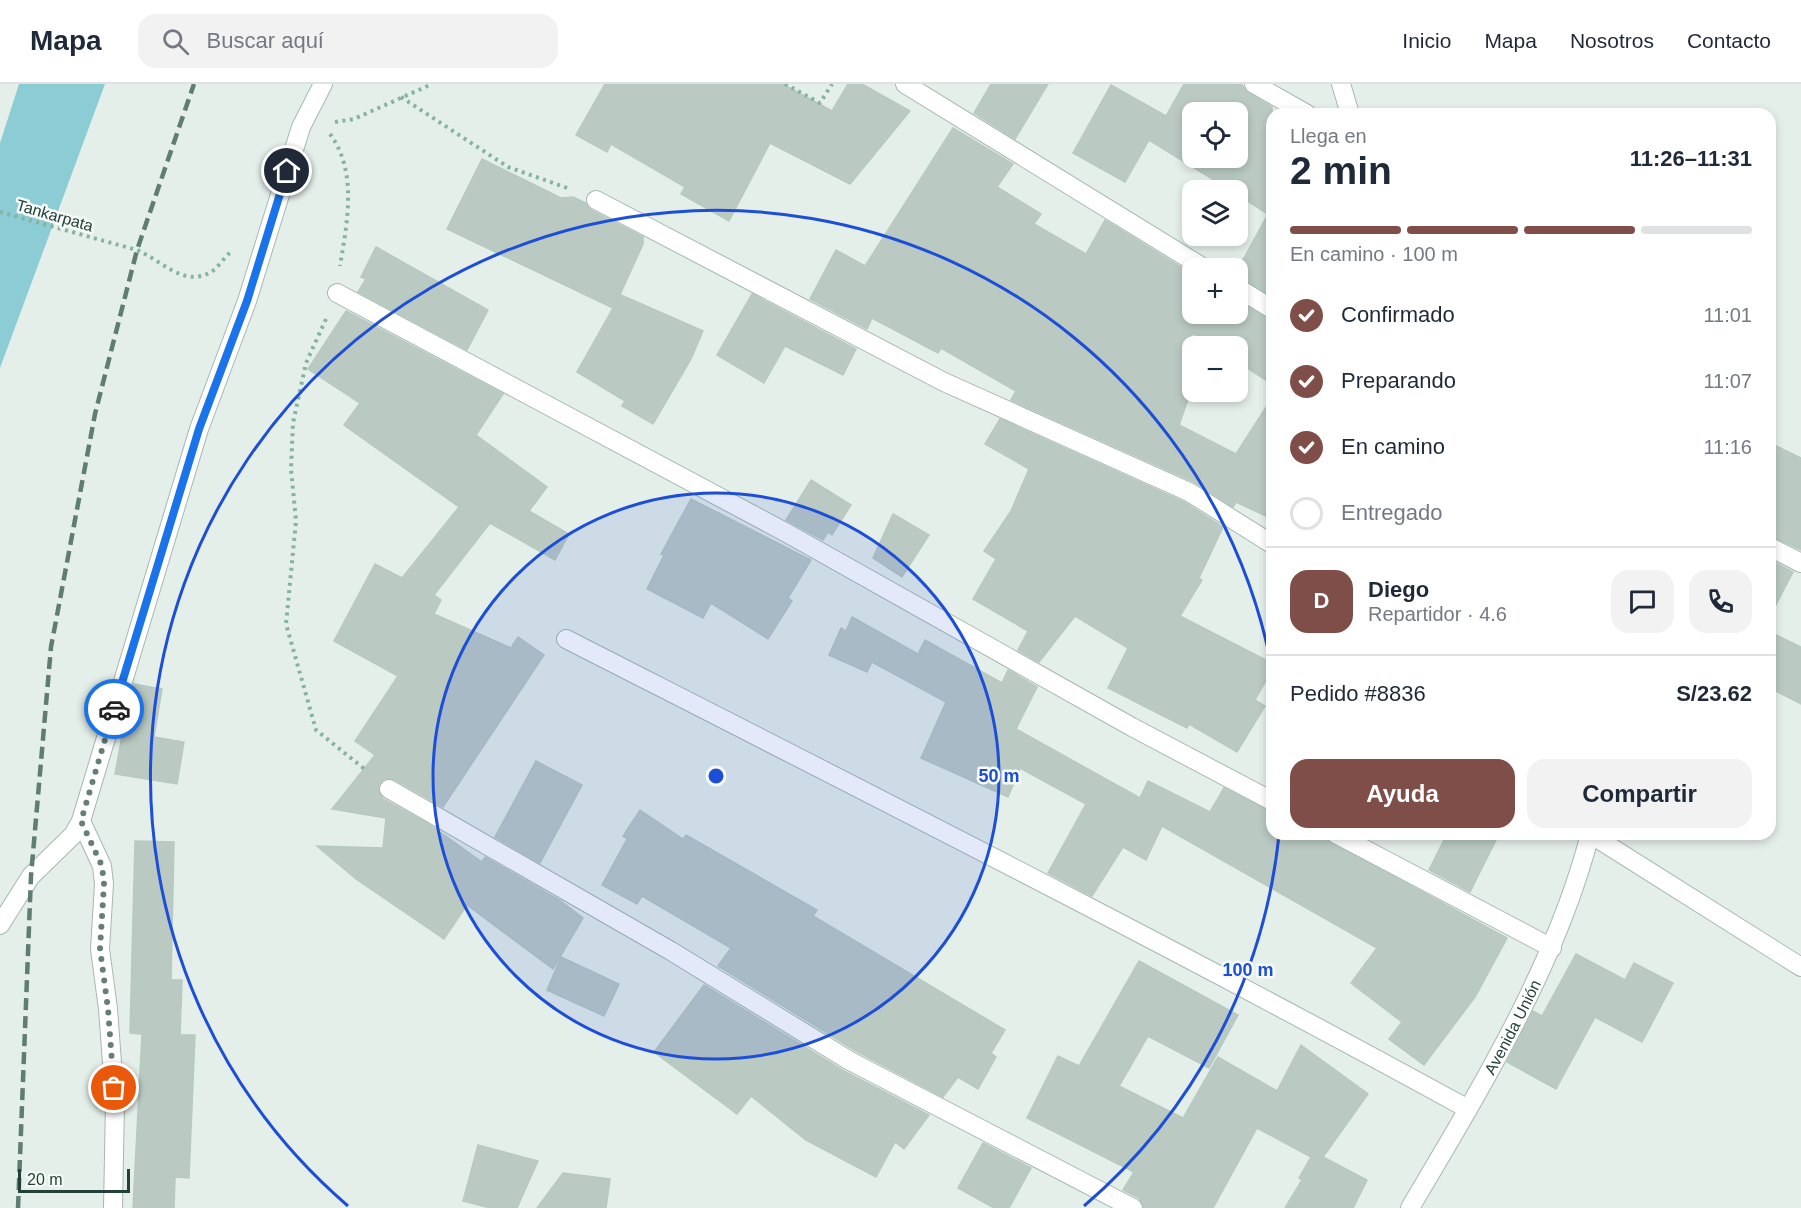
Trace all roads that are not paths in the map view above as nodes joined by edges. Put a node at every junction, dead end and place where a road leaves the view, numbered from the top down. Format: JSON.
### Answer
{"nodes":[{"id":1,"x":323,"y":84,"type":"edge"},
{"id":2,"x":905,"y":84,"type":"edge"},
{"id":3,"x":1254,"y":84,"type":"edge"},
{"id":4,"x":1341,"y":84,"type":"edge"},
{"id":5,"x":1296,"y":108,"type":"edge"},
{"id":6,"x":1348,"y":108,"type":"edge"},
{"id":7,"x":596,"y":200,"type":"road end"},
{"id":8,"x":1188,"y":258,"type":"edge"},
{"id":9,"x":336,"y":293,"type":"road end"},
{"id":10,"x":1248,"y":294,"type":"edge"},
{"id":11,"x":1266,"y":305,"type":"edge"},
{"id":12,"x":1266,"y":540,"type":"edge"},
{"id":13,"x":1776,"y":550,"type":"edge"},
{"id":14,"x":1801,"y":563,"type":"edge"},
{"id":15,"x":566,"y":639,"type":"dead end"},
{"id":16,"x":389,"y":789,"type":"road end"},
{"id":17,"x":1266,"y":798,"type":"edge"},
{"id":18,"x":81,"y":821,"type":"junction"},
{"id":19,"x":1347,"y":840,"type":"edge"},
{"id":20,"x":1588,"y":840,"type":"edge"},
{"id":21,"x":1600,"y":840,"type":"edge"},
{"id":22,"x":2,"y":915,"type":"edge"},
{"id":23,"x":1552,"y":948,"type":"junction"},
{"id":24,"x":1801,"y":967,"type":"edge"},
{"id":25,"x":1468,"y":1109,"type":"junction"},
{"id":26,"x":113,"y":1208,"type":"edge"},
{"id":27,"x":1133,"y":1208,"type":"edge"},
{"id":28,"x":1410,"y":1208,"type":"edge"}],
"edges":[{"from":1,"to":18,"type":"street"},
{"from":2,"to":8,"type":"street"},
{"from":3,"to":5,"type":"street"},
{"from":4,"to":6,"type":"street"},
{"from":7,"to":12,"type":"street"},
{"from":9,"to":17,"type":"street"},
{"from":10,"to":11,"type":"street"},
{"from":13,"to":14,"type":"street"},
{"from":15,"to":25,"type":"street"},
{"from":16,"to":27,"type":"street"},
{"from":18,"to":22,"type":"street"},
{"from":18,"to":26,"type":"street"},
{"from":19,"to":23,"type":"street"},
{"from":20,"to":23,"type":"street","name":"Avenida Unión"},
{"from":21,"to":24,"type":"street"},
{"from":23,"to":25,"type":"street","name":"Avenida Unión"},
{"from":25,"to":28,"type":"street","name":"Avenida Unión"}]}
